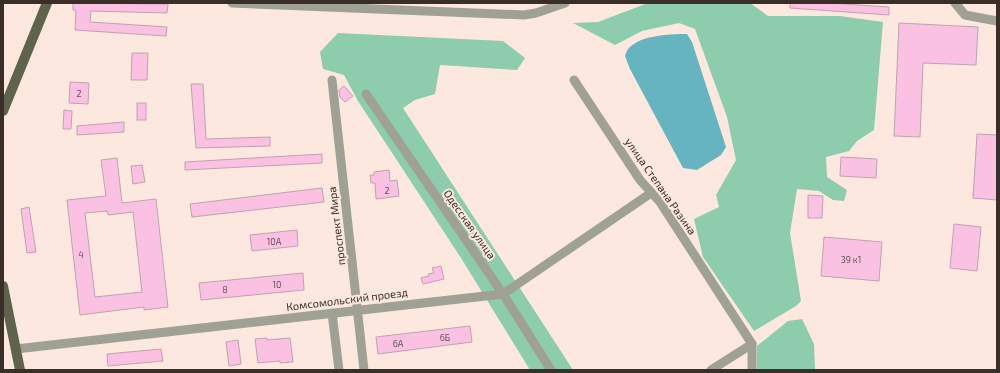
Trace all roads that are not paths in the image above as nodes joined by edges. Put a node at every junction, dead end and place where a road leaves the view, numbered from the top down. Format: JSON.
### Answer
{"nodes":[{"id":1,"x":47,"y":3,"type":"edge"},
{"id":2,"x":232,"y":3,"type":"edge"},
{"id":3,"x":565,"y":3,"type":"edge"},
{"id":4,"x":956,"y":3,"type":"edge"},
{"id":5,"x":997,"y":21,"type":"edge"},
{"id":6,"x":332,"y":80,"type":"dead end"},
{"id":7,"x":574,"y":80,"type":"dead end"},
{"id":8,"x":366,"y":94,"type":"dead end"},
{"id":9,"x":3,"y":111,"type":"edge"},
{"id":10,"x":651,"y":193,"type":"junction"},
{"id":11,"x":3,"y":286,"type":"edge"},
{"id":12,"x":503,"y":294,"type":"junction"},
{"id":13,"x":358,"y":310,"type":"junction"},
{"id":14,"x":332,"y":313,"type":"junction"},
{"id":15,"x":752,"y":344,"type":"junction"},
{"id":16,"x":16,"y":349,"type":"junction"},
{"id":17,"x":20,"y":370,"type":"edge"},
{"id":18,"x":338,"y":370,"type":"edge"},
{"id":19,"x":364,"y":370,"type":"edge"},
{"id":20,"x":551,"y":370,"type":"edge"},
{"id":21,"x":711,"y":370,"type":"edge"},
{"id":22,"x":752,"y":370,"type":"edge"}],
"edges":[{"from":1,"to":9,"type":"main road"},
{"from":2,"to":3,"type":"street"},
{"from":4,"to":5,"type":"street"},
{"from":6,"to":13,"type":"street","name":"проспект Мира"},
{"from":7,"to":10,"type":"street","name":"улица Степана Разина"},
{"from":8,"to":12,"type":"street","name":"Одесская улица"},
{"from":10,"to":12,"type":"street","name":"Комсомольский проезд"},
{"from":10,"to":15,"type":"street","name":"улица Степана Разина"},
{"from":11,"to":16,"type":"main road"},
{"from":12,"to":13,"type":"street","name":"Комсомольский проезд"},
{"from":12,"to":20,"type":"street","name":"Одесская улица"},
{"from":13,"to":14,"type":"street","name":"Комсомольский проезд"},
{"from":13,"to":19,"type":"street","name":"проспект Мира"},
{"from":14,"to":16,"type":"street","name":"Комсомольский проезд"},
{"from":14,"to":18,"type":"street"},
{"from":15,"to":21,"type":"street"},
{"from":15,"to":22,"type":"street"},
{"from":16,"to":17,"type":"main road"}]}
